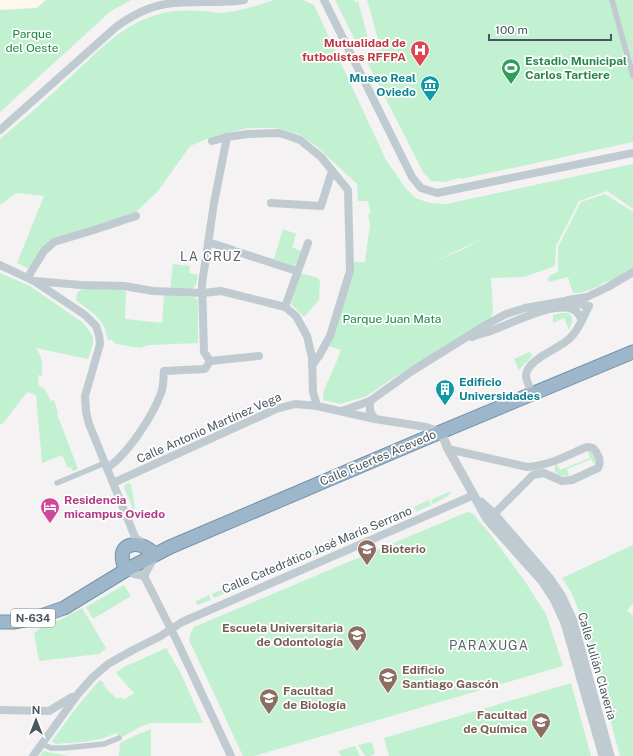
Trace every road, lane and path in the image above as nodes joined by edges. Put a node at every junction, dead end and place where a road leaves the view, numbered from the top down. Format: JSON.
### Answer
{"nodes":[{"id":1,"x":244,"y":0,"type":"edge"},
{"id":2,"x":324,"y":0,"type":"edge"},
{"id":3,"x":612,"y":0,"type":"edge"},
{"id":4,"x":633,"y":76,"type":"edge"},
{"id":5,"x":0,"y":130,"type":"edge"},
{"id":6,"x":227,"y":137,"type":"junction"},
{"id":7,"x":212,"y":141,"type":"dead end"},
{"id":8,"x":633,"y":152,"type":"edge"},
{"id":9,"x":332,"y":171,"type":"junction"},
{"id":10,"x":272,"y":203,"type":"dead end"},
{"id":11,"x":136,"y":216,"type":"dead end"},
{"id":12,"x":208,"y":242,"type":"junction"},
{"id":13,"x":308,"y":243,"type":"dead end"},
{"id":14,"x":0,"y":265,"type":"edge"},
{"id":15,"x":297,"y":271,"type":"junction"},
{"id":16,"x":633,"y":272,"type":"edge"},
{"id":17,"x":31,"y":279,"type":"junction"},
{"id":18,"x":68,"y":283,"type":"junction"},
{"id":19,"x":602,"y":290,"type":"junction"},
{"id":20,"x":203,"y":293,"type":"junction"},
{"id":21,"x":57,"y":297,"type":"junction"},
{"id":22,"x":566,"y":300,"type":"junction"},
{"id":23,"x":589,"y":306,"type":"junction"},
{"id":24,"x":285,"y":307,"type":"junction"},
{"id":25,"x":506,"y":314,"type":"junction"},
{"id":26,"x":582,"y":320,"type":"junction"},
{"id":27,"x":510,"y":324,"type":"junction"},
{"id":28,"x":457,"y":343,"type":"junction"},
{"id":29,"x":633,"y":352,"type":"edge"},
{"id":30,"x":259,"y":356,"type":"dead end"},
{"id":31,"x":210,"y":361,"type":"junction"},
{"id":32,"x":312,"y":365,"type":"junction"},
{"id":33,"x":532,"y":393,"type":"junction"},
{"id":34,"x":370,"y":400,"type":"junction"},
{"id":35,"x":317,"y":406,"type":"junction"},
{"id":36,"x":342,"y":412,"type":"junction"},
{"id":37,"x":375,"y":419,"type":"junction"},
{"id":38,"x":440,"y":432,"type":"junction"},
{"id":39,"x":448,"y":449,"type":"junction"},
{"id":40,"x":554,"y":461,"type":"junction"},
{"id":41,"x":106,"y":466,"type":"junction"},
{"id":42,"x":527,"y":467,"type":"junction"},
{"id":43,"x":533,"y":476,"type":"junction"},
{"id":44,"x":554,"y":478,"type":"junction"},
{"id":45,"x":57,"y":483,"type":"dead end"},
{"id":46,"x":113,"y":483,"type":"junction"},
{"id":47,"x":474,"y":495,"type":"junction"},
{"id":48,"x":494,"y":514,"type":"junction"},
{"id":49,"x":134,"y":541,"type":"junction"},
{"id":50,"x":151,"y":550,"type":"junction"},
{"id":51,"x":126,"y":570,"type":"junction"},
{"id":52,"x":144,"y":576,"type":"junction"},
{"id":53,"x":0,"y":622,"type":"edge"},
{"id":54,"x":171,"y":629,"type":"junction"},
{"id":55,"x":78,"y":694,"type":"junction"},
{"id":56,"x":0,"y":710,"type":"edge"},
{"id":57,"x":49,"y":711,"type":"junction"},
{"id":58,"x":58,"y":721,"type":"junction"},
{"id":59,"x":119,"y":738,"type":"dead end"},
{"id":60,"x":42,"y":744,"type":"junction"},
{"id":61,"x":33,"y":756,"type":"edge"},
{"id":62,"x":231,"y":756,"type":"edge"},
{"id":63,"x":603,"y":756,"type":"edge"},
{"id":64,"x":610,"y":756,"type":"edge"}],
"edges":[{"from":1,"to":5,"type":"street"},
{"from":2,"to":8,"type":"street"},
{"from":3,"to":4,"type":"street"},
{"from":6,"to":7,"type":"street"},
{"from":6,"to":9,"type":"street"},
{"from":6,"to":12,"type":"street"},
{"from":9,"to":10,"type":"street"},
{"from":9,"to":32,"type":"street"},
{"from":11,"to":17,"type":"street"},
{"from":12,"to":15,"type":"street"},
{"from":12,"to":20,"type":"street"},
{"from":13,"to":15,"type":"street"},
{"from":14,"to":17,"type":"street"},
{"from":15,"to":24,"type":"street"},
{"from":16,"to":19,"type":"street"},
{"from":17,"to":18,"type":"street"},
{"from":17,"to":21,"type":"street"},
{"from":18,"to":20,"type":"street"},
{"from":18,"to":21,"type":"street"},
{"from":19,"to":22,"type":"street"},
{"from":19,"to":23,"type":"street"},
{"from":20,"to":24,"type":"street"},
{"from":20,"to":31,"type":"street"},
{"from":21,"to":41,"type":"street"},
{"from":22,"to":23,"type":"street"},
{"from":22,"to":25,"type":"street"},
{"from":23,"to":26,"type":"street"},
{"from":24,"to":32,"type":"street"},
{"from":25,"to":27,"type":"street"},
{"from":25,"to":28,"type":"street"},
{"from":26,"to":27,"type":"street"},
{"from":26,"to":33,"type":"street"},
{"from":27,"to":28,"type":"street"},
{"from":28,"to":34,"type":"street"},
{"from":29,"to":33,"type":"highway","name":"Calle Fuertes Acevedo"},
{"from":30,"to":31,"type":"street"},
{"from":31,"to":41,"type":"street"},
{"from":32,"to":35,"type":"street"},
{"from":33,"to":38,"type":"highway","name":"Calle Fuertes Acevedo"},
{"from":34,"to":36,"type":"street"},
{"from":34,"to":37,"type":"street"},
{"from":35,"to":36,"type":"street","name":"Calle Antonio Martínez Vega"},
{"from":35,"to":46,"type":"street","name":"Calle Antonio Martínez Vega"},
{"from":36,"to":37,"type":"street","name":"Calle Antonio Martínez Vega"},
{"from":37,"to":38,"type":"street","name":"Calle Antonio Martínez Vega"},
{"from":38,"to":39,"type":"street","name":"Calle Julián Clavería"},
{"from":38,"to":50,"type":"highway","name":"Calle Fuertes Acevedo"},
{"from":39,"to":42,"type":"street"},
{"from":39,"to":47,"type":"street","name":"Calle Julián Clavería"},
{"from":40,"to":42,"type":"street"},
{"from":40,"to":44,"type":"street"},
{"from":40,"to":44,"type":"street"},
{"from":41,"to":45,"type":"street"},
{"from":41,"to":46,"type":"street"},
{"from":42,"to":43,"type":"street"},
{"from":43,"to":44,"type":"street"},
{"from":43,"to":48,"type":"street"},
{"from":46,"to":49,"type":"street"},
{"from":47,"to":48,"type":"street","name":"Calle Julián Clavería"},
{"from":47,"to":54,"type":"street","name":"Calle Catedrático José María Serrano"},
{"from":47,"to":63,"type":"street","name":"Calle Julián Clavería"},
{"from":48,"to":64,"type":"street","name":"Calle Julián Clavería"},
{"from":49,"to":50,"type":"highway"},
{"from":49,"to":51,"type":"highway"},
{"from":50,"to":51,"type":"highway","name":"Calle Fuertes Acevedo"},
{"from":50,"to":52,"type":"street"},
{"from":51,"to":52,"type":"street"},
{"from":51,"to":53,"type":"highway","name":"Calle Fuertes Acevedo","number":"N-634"},
{"from":52,"to":54,"type":"street"},
{"from":54,"to":55,"type":"street","name":"Calle Catedrático José María Serrano"},
{"from":54,"to":62,"type":"street"},
{"from":55,"to":57,"type":"street"},
{"from":55,"to":58,"type":"street"},
{"from":56,"to":57,"type":"street"},
{"from":57,"to":58,"type":"street"},
{"from":58,"to":60,"type":"street"},
{"from":59,"to":60,"type":"street"},
{"from":60,"to":61,"type":"street"}]}
